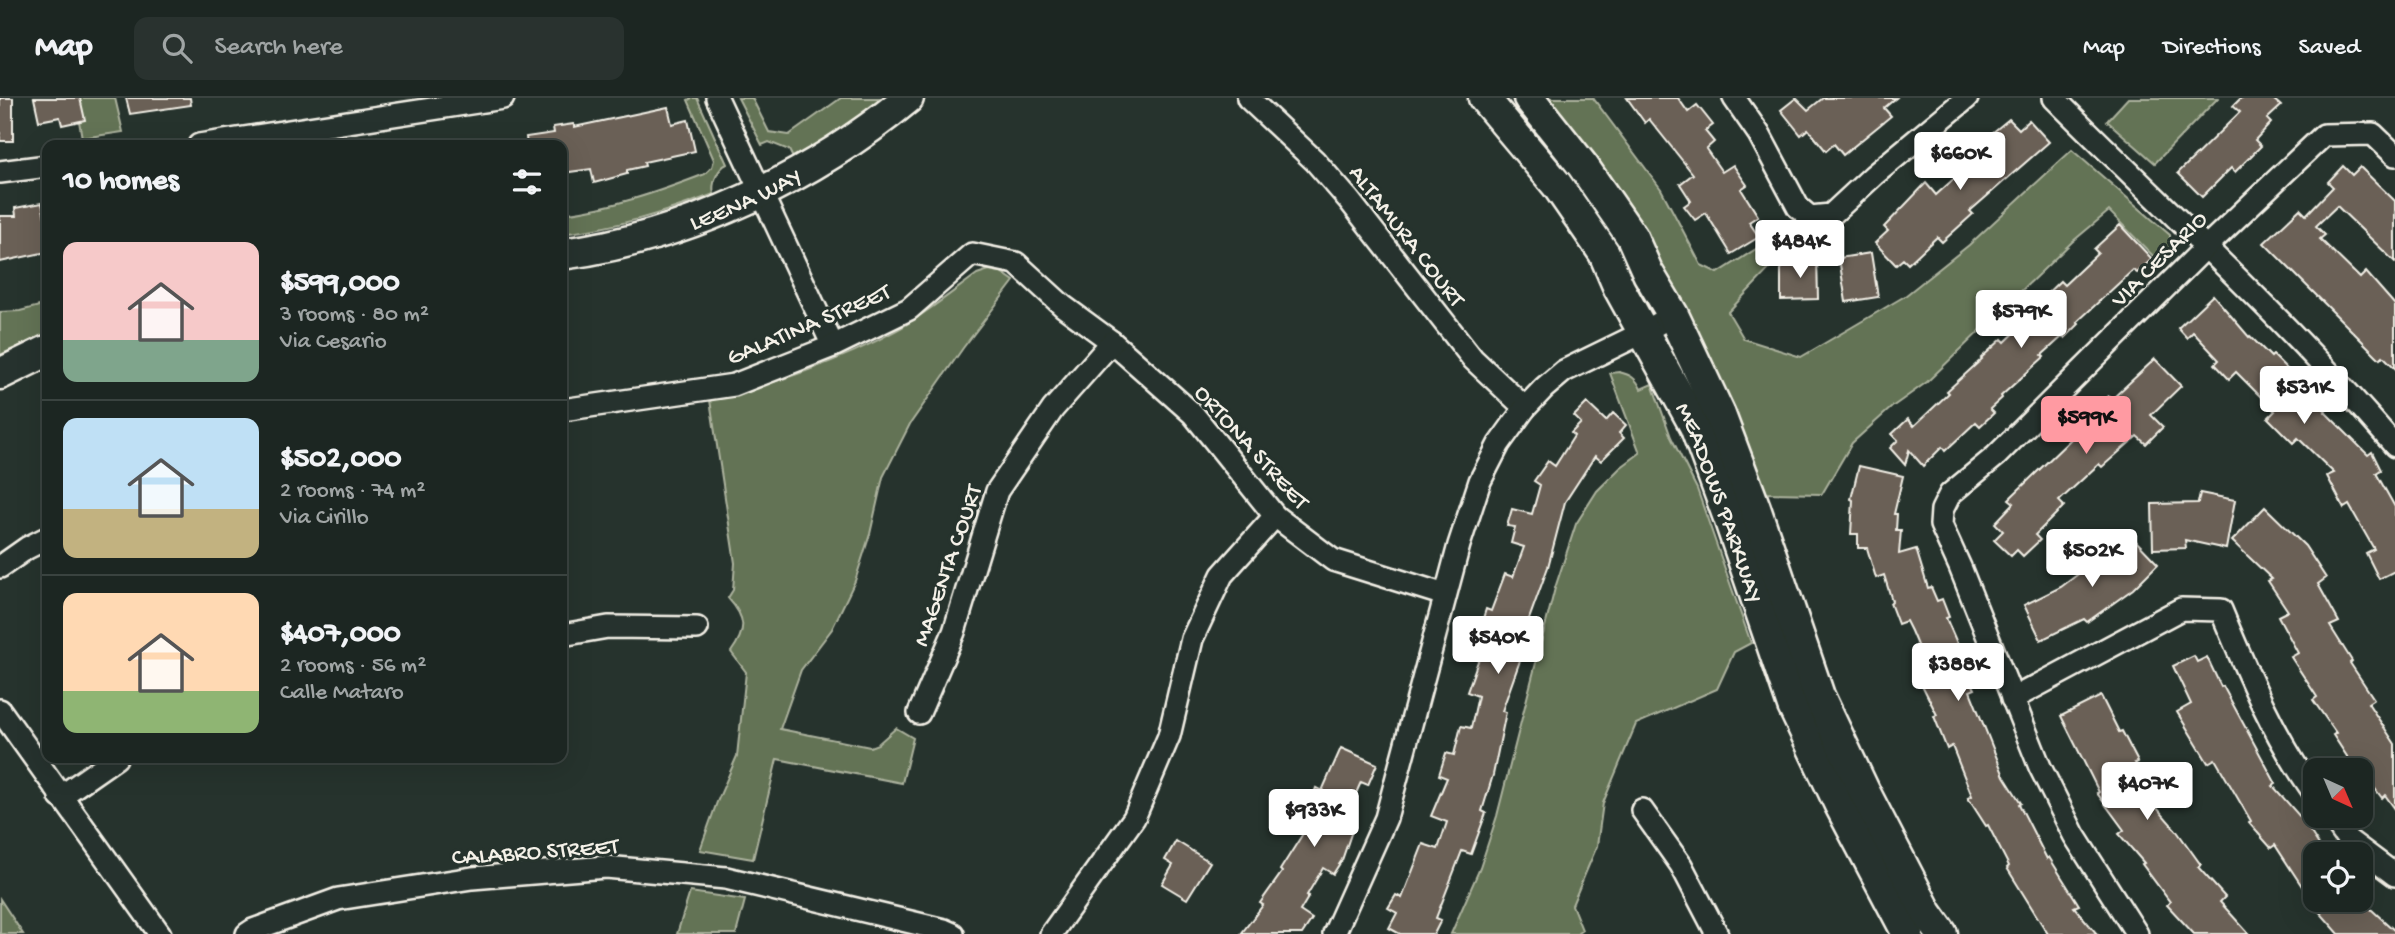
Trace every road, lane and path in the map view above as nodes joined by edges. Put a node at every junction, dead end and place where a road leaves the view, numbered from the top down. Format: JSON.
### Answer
{"nodes":[{"id":1,"x":503,"y":98,"type":"edge"},
{"id":2,"x":717,"y":98,"type":"edge"},
{"id":3,"x":908,"y":98,"type":"edge"},
{"id":4,"x":1248,"y":98,"type":"edge"},
{"id":5,"x":1484,"y":98,"type":"edge"},
{"id":6,"x":1529,"y":98,"type":"edge"},
{"id":7,"x":1734,"y":98,"type":"edge"},
{"id":8,"x":1967,"y":98,"type":"edge"},
{"id":9,"x":2054,"y":98,"type":"edge"},
{"id":10,"x":231,"y":140,"type":"edge"},
{"id":11,"x":2395,"y":155,"type":"edge"},
{"id":12,"x":42,"y":167,"type":"edge"},
{"id":13,"x":0,"y":173,"type":"edge"},
{"id":14,"x":761,"y":191,"type":"junction"},
{"id":15,"x":2207,"y":246,"type":"junction"},
{"id":16,"x":567,"y":253,"type":"edge"},
{"id":17,"x":972,"y":254,"type":"joint"},
{"id":18,"x":1673,"y":315,"type":"junction"},
{"id":19,"x":1644,"y":332,"type":"junction"},
{"id":20,"x":1112,"y":342,"type":"junction"},
{"id":21,"x":833,"y":346,"type":"junction"},
{"id":22,"x":42,"y":353,"type":"edge"},
{"id":23,"x":0,"y":374,"type":"edge"},
{"id":24,"x":1525,"y":408,"type":"junction"},
{"id":25,"x":567,"y":409,"type":"edge"},
{"id":26,"x":2395,"y":446,"type":"edge"},
{"id":27,"x":1275,"y":516,"type":"junction"},
{"id":28,"x":42,"y":540,"type":"edge"},
{"id":29,"x":0,"y":566,"type":"edge"},
{"id":30,"x":1445,"y":595,"type":"junction"},
{"id":31,"x":697,"y":628,"type":"dead end"},
{"id":32,"x":567,"y":634,"type":"edge"},
{"id":33,"x":2012,"y":699,"type":"junction"},
{"id":34,"x":0,"y":710,"type":"edge"},
{"id":35,"x":919,"y":713,"type":"dead end"},
{"id":36,"x":109,"y":763,"type":"edge"},
{"id":37,"x":2303,"y":777,"type":"edge"},
{"id":38,"x":60,"y":797,"type":"junction"},
{"id":39,"x":1642,"y":810,"type":"dead end"},
{"id":40,"x":2340,"y":828,"type":"edge"},
{"id":41,"x":2395,"y":875,"type":"edge"},
{"id":42,"x":160,"y":934,"type":"edge"},
{"id":43,"x":247,"y":934,"type":"edge"},
{"id":44,"x":953,"y":934,"type":"edge"},
{"id":45,"x":1051,"y":934,"type":"edge"},
{"id":46,"x":1334,"y":934,"type":"edge"},
{"id":47,"x":1717,"y":934,"type":"edge"},
{"id":48,"x":1908,"y":934,"type":"edge"},
{"id":49,"x":1942,"y":934,"type":"edge"},
{"id":50,"x":2137,"y":934,"type":"edge"}],
"edges":[{"from":1,"to":10,"type":"street"},
{"from":2,"to":14,"type":"street"},
{"from":3,"to":14,"type":"main road","name":"LEENA WAY"},
{"from":4,"to":24,"type":"street","name":"ALTAMURA COURT"},
{"from":5,"to":19,"type":"main road","name":"MEADOWS PARKWAY"},
{"from":6,"to":18,"type":"main road","name":"MEADOWS PARKWAY"},
{"from":7,"to":8,"type":"street"},
{"from":9,"to":15,"type":"street"},
{"from":11,"to":15,"type":"street","name":"VIA CESARIO"},
{"from":12,"to":13,"type":"street"},
{"from":14,"to":16,"type":"main road","name":"LEENA WAY"},
{"from":14,"to":21,"type":"street"},
{"from":15,"to":26,"type":"street"},
{"from":15,"to":33,"type":"street","name":"VIA CESARIO"},
{"from":17,"to":20,"type":"street","name":"ORTONA STREET"},
{"from":17,"to":21,"type":"street","name":"GALATINA STREET"},
{"from":18,"to":19,"type":"street"},
{"from":18,"to":49,"type":"main road","name":"MEADOWS PARKWAY"},
{"from":19,"to":24,"type":"street"},
{"from":19,"to":48,"type":"main road","name":"MEADOWS PARKWAY"},
{"from":20,"to":27,"type":"street","name":"ORTONA STREET"},
{"from":20,"to":35,"type":"street","name":"MAGENTA COURT"},
{"from":21,"to":25,"type":"street","name":"GALATINA STREET"},
{"from":22,"to":23,"type":"main road"},
{"from":24,"to":30,"type":"street"},
{"from":27,"to":30,"type":"street","name":"ORTONA STREET"},
{"from":27,"to":45,"type":"street"},
{"from":28,"to":29,"type":"street"},
{"from":30,"to":46,"type":"street"},
{"from":31,"to":32,"type":"street"},
{"from":33,"to":37,"type":"street"},
{"from":33,"to":50,"type":"street"},
{"from":34,"to":38,"type":"street"},
{"from":36,"to":38,"type":"street"},
{"from":38,"to":42,"type":"street"},
{"from":39,"to":47,"type":"street"},
{"from":40,"to":41,"type":"street"},
{"from":43,"to":44,"type":"street","name":"CALABRO STREET"}]}
